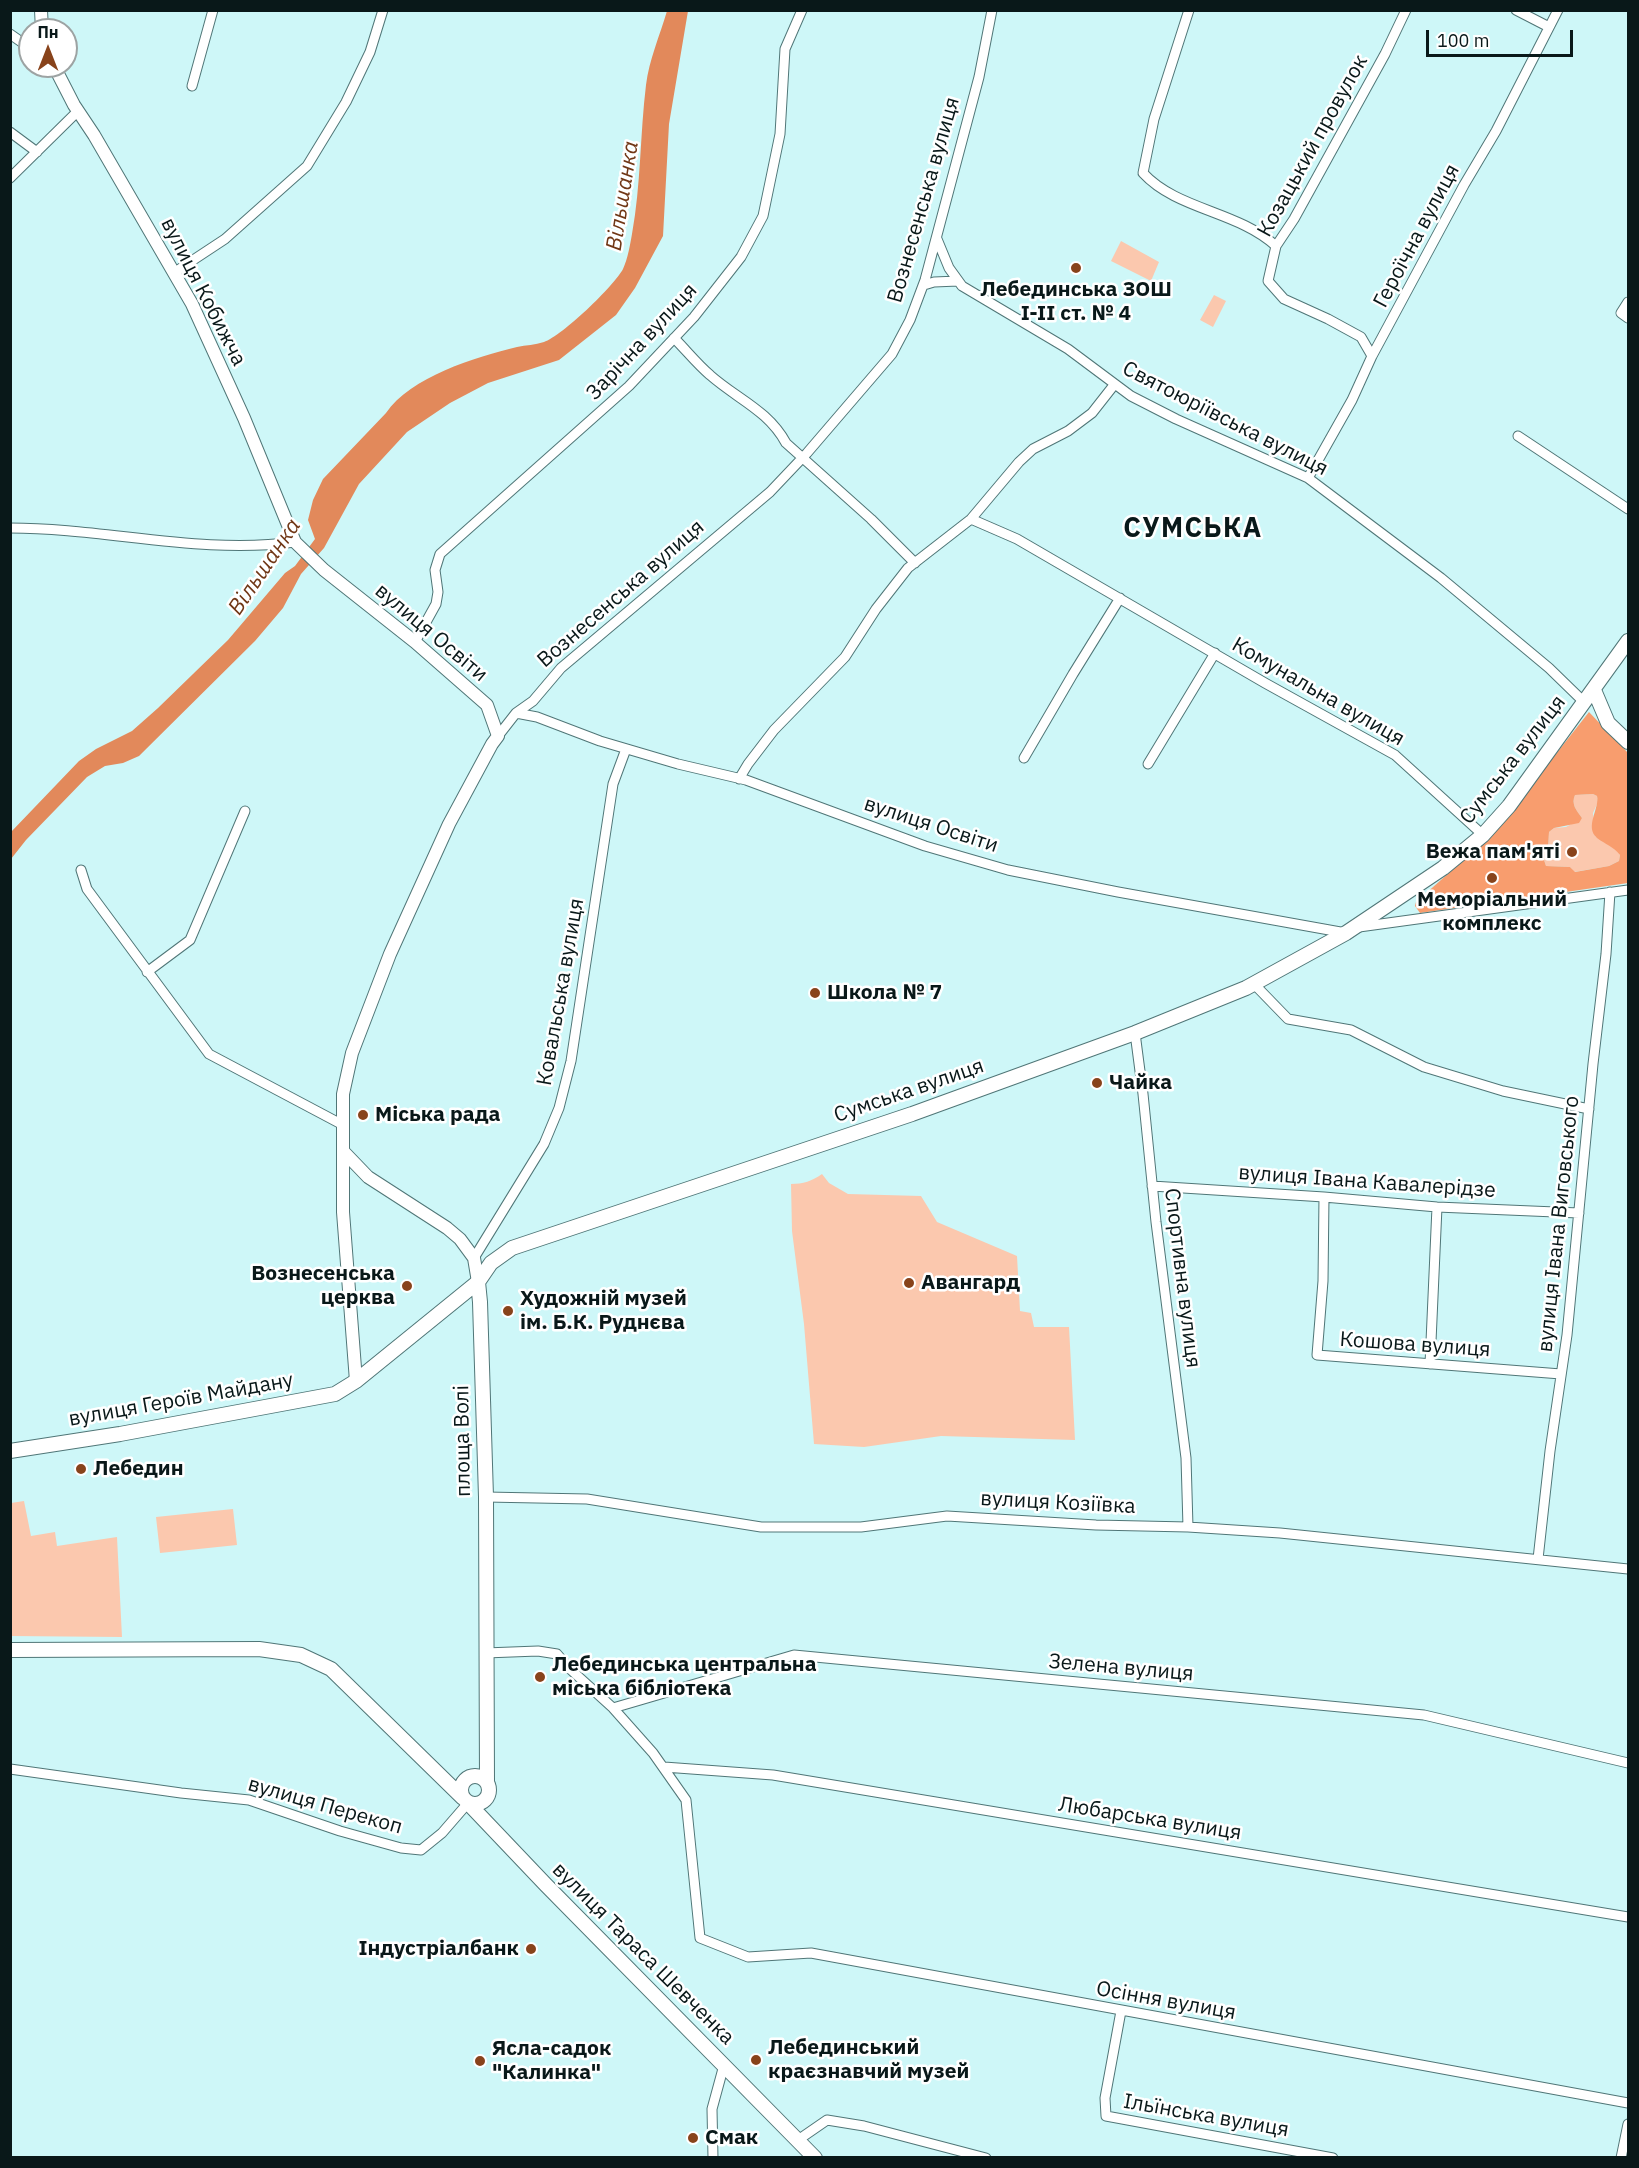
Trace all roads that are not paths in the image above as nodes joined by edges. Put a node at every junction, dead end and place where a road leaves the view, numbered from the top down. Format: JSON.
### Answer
{"nodes":[{"id":1,"x":213,"y":10,"type":"edge"},
{"id":2,"x":383,"y":10,"type":"edge"},
{"id":3,"x":802,"y":10,"type":"edge"},
{"id":4,"x":992,"y":10,"type":"edge"},
{"id":5,"x":1189,"y":10,"type":"edge"},
{"id":6,"x":1406,"y":10,"type":"edge"},
{"id":7,"x":1515,"y":10,"type":"edge"},
{"id":8,"x":1558,"y":10,"type":"edge"},
{"id":9,"x":1549,"y":27,"type":"junction"},
{"id":10,"x":60,"y":78,"type":"edge"},
{"id":11,"x":192,"y":86,"type":"dead end"},
{"id":12,"x":78,"y":111,"type":"junction"},
{"id":13,"x":10,"y":132,"type":"edge"},
{"id":14,"x":37,"y":152,"type":"junction"},
{"id":15,"x":10,"y":178,"type":"edge"},
{"id":16,"x":937,"y":240,"type":"junction"},
{"id":17,"x":1276,"y":246,"type":"junction"},
{"id":18,"x":175,"y":272,"type":"junction"},
{"id":19,"x":958,"y":281,"type":"junction"},
{"id":20,"x":924,"y":285,"type":"junction"},
{"id":21,"x":1629,"y":302,"type":"edge"},
{"id":22,"x":1625,"y":315,"type":"edge"},
{"id":23,"x":674,"y":338,"type":"junction"},
{"id":24,"x":1372,"y":356,"type":"junction"},
{"id":25,"x":1114,"y":385,"type":"junction"},
{"id":26,"x":1518,"y":436,"type":"dead end"},
{"id":27,"x":802,"y":458,"type":"junction"},
{"id":28,"x":1308,"y":478,"type":"junction"},
{"id":29,"x":1629,"y":509,"type":"edge"},
{"id":30,"x":971,"y":519,"type":"junction"},
{"id":31,"x":10,"y":528,"type":"edge"},
{"id":32,"x":297,"y":544,"type":"junction"},
{"id":33,"x":915,"y":563,"type":"junction"},
{"id":34,"x":1120,"y":598,"type":"junction"},
{"id":35,"x":1629,"y":641,"type":"edge"},
{"id":36,"x":414,"y":642,"type":"junction"},
{"id":37,"x":1215,"y":653,"type":"junction"},
{"id":38,"x":1594,"y":690,"type":"junction"},
{"id":39,"x":1585,"y":703,"type":"junction"},
{"id":40,"x":516,"y":713,"type":"junction"},
{"id":41,"x":498,"y":736,"type":"junction"},
{"id":42,"x":1629,"y":742,"type":"edge"},
{"id":43,"x":626,"y":749,"type":"junction"},
{"id":44,"x":1024,"y":758,"type":"dead end"},
{"id":45,"x":1148,"y":764,"type":"dead end"},
{"id":46,"x":739,"y":778,"type":"junction"},
{"id":47,"x":246,"y":811,"type":"dead end"},
{"id":48,"x":1483,"y":835,"type":"junction"},
{"id":49,"x":81,"y":870,"type":"dead end"},
{"id":50,"x":1629,"y":890,"type":"edge"},
{"id":51,"x":1610,"y":892,"type":"junction"},
{"id":52,"x":1349,"y":930,"type":"junction"},
{"id":53,"x":147,"y":972,"type":"junction"},
{"id":54,"x":1254,"y":984,"type":"junction"},
{"id":55,"x":1135,"y":1033,"type":"junction"},
{"id":56,"x":1588,"y":1109,"type":"junction"},
{"id":57,"x":343,"y":1125,"type":"junction"},
{"id":58,"x":343,"y":1151,"type":"junction"},
{"id":59,"x":1152,"y":1186,"type":"junction"},
{"id":60,"x":1324,"y":1197,"type":"junction"},
{"id":61,"x":1437,"y":1207,"type":"junction"},
{"id":62,"x":1579,"y":1212,"type":"junction"},
{"id":63,"x":474,"y":1258,"type":"junction"},
{"id":64,"x":478,"y":1282,"type":"junction"},
{"id":65,"x":1430,"y":1364,"type":"junction"},
{"id":66,"x":1561,"y":1374,"type":"junction"},
{"id":67,"x":356,"y":1382,"type":"junction"},
{"id":68,"x":10,"y":1451,"type":"edge"},
{"id":69,"x":486,"y":1497,"type":"junction"},
{"id":70,"x":1188,"y":1527,"type":"junction"},
{"id":71,"x":1538,"y":1559,"type":"junction"},
{"id":72,"x":1629,"y":1569,"type":"edge"},
{"id":73,"x":10,"y":1650,"type":"edge"},
{"id":74,"x":485,"y":1653,"type":"junction"},
{"id":75,"x":612,"y":1707,"type":"junction"},
{"id":76,"x":486,"y":1758,"type":"junction"},
{"id":77,"x":1629,"y":1763,"type":"edge"},
{"id":78,"x":664,"y":1767,"type":"junction"},
{"id":79,"x":10,"y":1769,"type":"edge"},
{"id":80,"x":470,"y":1778,"type":"junction"},
{"id":81,"x":442,"y":1779,"type":"junction"},
{"id":82,"x":487,"y":1790,"type":"junction"},
{"id":83,"x":465,"y":1801,"type":"junction"},
{"id":84,"x":489,"y":1825,"type":"junction"},
{"id":85,"x":1629,"y":1917,"type":"edge"},
{"id":86,"x":1121,"y":2011,"type":"junction"},
{"id":87,"x":724,"y":2065,"type":"junction"},
{"id":88,"x":1629,"y":2103,"type":"edge"},
{"id":89,"x":1629,"y":2124,"type":"edge"},
{"id":90,"x":798,"y":2140,"type":"junction"},
{"id":91,"x":713,"y":2157,"type":"edge"},
{"id":92,"x":815,"y":2157,"type":"edge"},
{"id":93,"x":986,"y":2157,"type":"edge"},
{"id":94,"x":1333,"y":2157,"type":"edge"},
{"id":95,"x":1621,"y":2157,"type":"edge"}],
"edges":[{"from":1,"to":11,"type":"street"},
{"from":2,"to":18,"type":"street"},
{"from":3,"to":23,"type":"street","name":"Зарічна вулиця"},
{"from":4,"to":16,"type":"street","name":"Вознесенська вулиця"},
{"from":5,"to":17,"type":"street"},
{"from":6,"to":17,"type":"street","name":"Козацький провулок"},
{"from":7,"to":9,"type":"street"},
{"from":8,"to":9,"type":"street","name":"Героїчна вулиця"},
{"from":9,"to":24,"type":"street","name":"Героїчна вулиця"},
{"from":10,"to":12,"type":"street","name":"вулиця Кобижча"},
{"from":12,"to":14,"type":"street"},
{"from":12,"to":18,"type":"street","name":"вулиця Кобижча"},
{"from":13,"to":14,"type":"street"},
{"from":14,"to":15,"type":"street"},
{"from":16,"to":19,"type":"street","name":"Святоюріївська вулиця"},
{"from":16,"to":20,"type":"street","name":"Вознесенська вулиця"},
{"from":17,"to":24,"type":"street","name":"Козацький провулок"},
{"from":18,"to":32,"type":"street","name":"вулиця Кобижча"},
{"from":19,"to":20,"type":"street"},
{"from":19,"to":25,"type":"street","name":"Святоюріївська вулиця"},
{"from":20,"to":27,"type":"street","name":"Вознесенська вулиця"},
{"from":21,"to":22,"type":"street"},
{"from":23,"to":27,"type":"street"},
{"from":23,"to":36,"type":"street","name":"Зарічна вулиця"},
{"from":24,"to":28,"type":"street","name":"Героїчна вулиця"},
{"from":25,"to":28,"type":"street","name":"Святоюріївська вулиця"},
{"from":25,"to":30,"type":"street"},
{"from":26,"to":29,"type":"street"},
{"from":27,"to":33,"type":"street"},
{"from":27,"to":40,"type":"street","name":"Вознесенська вулиця"},
{"from":28,"to":39,"type":"street","name":"Святоюріївська вулиця"},
{"from":30,"to":33,"type":"street"},
{"from":30,"to":34,"type":"street","name":"Комунальна вулиця"},
{"from":31,"to":32,"type":"street"},
{"from":32,"to":36,"type":"street","name":"вулиця Освіти"},
{"from":33,"to":46,"type":"street"},
{"from":34,"to":37,"type":"street","name":"Комунальна вулиця"},
{"from":34,"to":44,"type":"street"},
{"from":35,"to":38,"type":"main road","name":"Сумська вулиця"},
{"from":36,"to":41,"type":"street","name":"вулиця Освіти"},
{"from":37,"to":45,"type":"street","name":"Комунальна вулиця"},
{"from":37,"to":48,"type":"street","name":"Комунальна вулиця"},
{"from":38,"to":39,"type":"main road","name":"Сумська вулиця"},
{"from":38,"to":42,"type":"main road"},
{"from":39,"to":48,"type":"main road","name":"Сумська вулиця"},
{"from":40,"to":41,"type":"street","name":"Вознесенська вулиця"},
{"from":40,"to":43,"type":"street","name":"вулиця Освіти"},
{"from":41,"to":57,"type":"street","name":"Вознесенська вулиця"},
{"from":43,"to":46,"type":"street","name":"вулиця Освіти"},
{"from":43,"to":63,"type":"street","name":"Ковальська вулиця"},
{"from":46,"to":52,"type":"street","name":"вулиця Освіти"},
{"from":47,"to":53,"type":"street"},
{"from":48,"to":52,"type":"main road","name":"Сумська вулиця"},
{"from":49,"to":53,"type":"street"},
{"from":50,"to":51,"type":"street","name":"Сумська вулиця"},
{"from":51,"to":52,"type":"street","name":"Сумська вулиця"},
{"from":51,"to":56,"type":"street","name":"вулиця Івана Виговського"},
{"from":52,"to":54,"type":"main road","name":"Сумська вулиця"},
{"from":53,"to":57,"type":"street"},
{"from":54,"to":55,"type":"main road","name":"Сумська вулиця"},
{"from":54,"to":56,"type":"street"},
{"from":55,"to":59,"type":"street","name":"Спортивна вулиця"},
{"from":55,"to":64,"type":"main road","name":"Сумська вулиця"},
{"from":56,"to":62,"type":"street","name":"вулиця Івана Виговського"},
{"from":57,"to":58,"type":"street","name":"Вознесенська вулиця"},
{"from":58,"to":63,"type":"street"},
{"from":58,"to":67,"type":"street","name":"Вознесенська вулиця"},
{"from":59,"to":60,"type":"street","name":"вулиця Івана Кавалерідзе"},
{"from":59,"to":70,"type":"street","name":"Спортивна вулиця"},
{"from":60,"to":61,"type":"street","name":"вулиця Івана Кавалерідзе"},
{"from":60,"to":65,"type":"street","name":"Кошова вулиця"},
{"from":61,"to":62,"type":"street","name":"вулиця Івана Кавалерідзе"},
{"from":61,"to":65,"type":"street"},
{"from":62,"to":66,"type":"street","name":"вулиця Івана Виговського"},
{"from":63,"to":64,"type":"street"},
{"from":64,"to":67,"type":"main road"},
{"from":64,"to":69,"type":"main road","name":"площа Волі"},
{"from":65,"to":66,"type":"street","name":"Кошова вулиця"},
{"from":66,"to":71,"type":"street","name":"вулиця Івана Виговського"},
{"from":67,"to":68,"type":"main road","name":"вулиця Героїв Майдану"},
{"from":69,"to":70,"type":"street","name":"вулиця Козіївка"},
{"from":69,"to":74,"type":"main road","name":"площа Волі"},
{"from":70,"to":71,"type":"street","name":"вулиця Козіївка"},
{"from":71,"to":72,"type":"street","name":"вулиця Козіївка"},
{"from":73,"to":81,"type":"main road","name":"вулиця Тараса Шевченка"},
{"from":74,"to":75,"type":"street"},
{"from":74,"to":76,"type":"main road","name":"площа Волі"},
{"from":75,"to":77,"type":"street","name":"Зелена вулиця"},
{"from":75,"to":78,"type":"street"},
{"from":76,"to":80,"type":"main road"},
{"from":76,"to":82,"type":"main road","name":"площа Волі"},
{"from":78,"to":85,"type":"street","name":"Любарська вулиця"},
{"from":78,"to":86,"type":"street","name":"Осіння вулиця"},
{"from":79,"to":83,"type":"street","name":"вулиця Перекоп"},
{"from":80,"to":81,"type":"main road"},
{"from":80,"to":82,"type":"main road"},
{"from":80,"to":83,"type":"main road"},
{"from":81,"to":83,"type":"main road","name":"вулиця Тараса Шевченка"},
{"from":82,"to":83,"type":"main road"},
{"from":82,"to":84,"type":"main road","name":"площа Волі"},
{"from":83,"to":84,"type":"main road","name":"вулиця Тараса Шевченка"},
{"from":84,"to":87,"type":"main road","name":"вулиця Тараса Шевченка"},
{"from":86,"to":88,"type":"street","name":"Осіння вулиця"},
{"from":86,"to":94,"type":"street","name":"Ільїнська вулиця"},
{"from":87,"to":90,"type":"main road","name":"вулиця Тараса Шевченка"},
{"from":87,"to":91,"type":"street"},
{"from":89,"to":95,"type":"street"},
{"from":90,"to":92,"type":"main road","name":"вулиця Тараса Шевченка"},
{"from":90,"to":93,"type":"street"}]}
